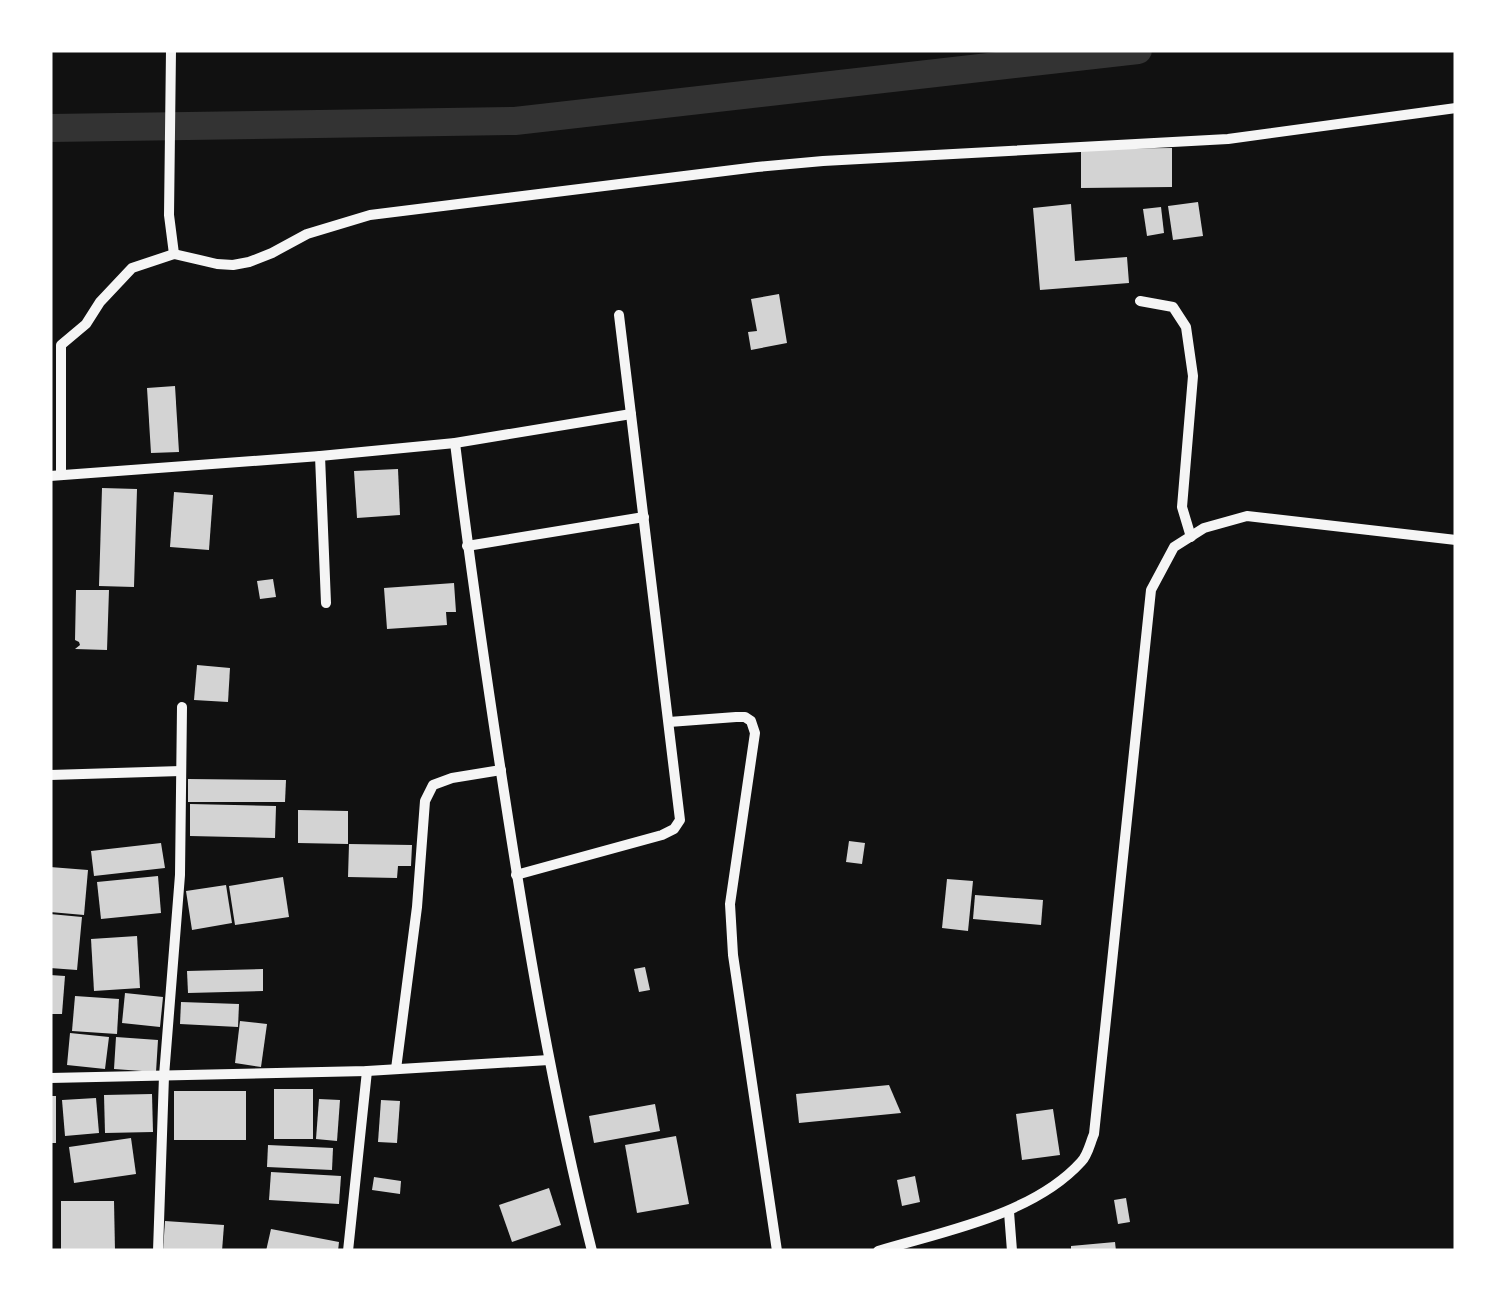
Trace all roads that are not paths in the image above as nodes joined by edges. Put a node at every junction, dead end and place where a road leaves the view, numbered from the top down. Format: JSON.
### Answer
{"nodes":[{"id":1,"x":171,"y":51,"type":"edge"},
{"id":2,"x":1456,"y":108,"type":"edge"},
{"id":3,"x":174,"y":254,"type":"junction"},
{"id":4,"x":1140,"y":301,"type":"dead end"},
{"id":5,"x":619,"y":315,"type":"dead end"},
{"id":6,"x":631,"y":414,"type":"junction"},
{"id":7,"x":455,"y":443,"type":"junction"},
{"id":8,"x":320,"y":456,"type":"junction"},
{"id":9,"x":56,"y":476,"type":"edge"},
{"id":10,"x":644,"y":518,"type":"junction"},
{"id":11,"x":1191,"y":537,"type":"junction"},
{"id":12,"x":1456,"y":540,"type":"edge"},
{"id":13,"x":467,"y":546,"type":"junction"},
{"id":14,"x":326,"y":603,"type":"dead end"},
{"id":15,"x":182,"y":707,"type":"dead end"},
{"id":16,"x":669,"y":722,"type":"junction"},
{"id":17,"x":501,"y":770,"type":"junction"},
{"id":18,"x":181,"y":771,"type":"junction"},
{"id":19,"x":50,"y":775,"type":"edge"},
{"id":20,"x":516,"y":875,"type":"junction"},
{"id":21,"x":549,"y":1060,"type":"junction"},
{"id":22,"x":396,"y":1069,"type":"junction"},
{"id":23,"x":367,"y":1072,"type":"junction"},
{"id":24,"x":164,"y":1076,"type":"junction"},
{"id":25,"x":50,"y":1078,"type":"edge"},
{"id":26,"x":1009,"y":1212,"type":"junction"},
{"id":27,"x":158,"y":1251,"type":"edge"},
{"id":28,"x":348,"y":1251,"type":"edge"},
{"id":29,"x":592,"y":1251,"type":"edge"},
{"id":30,"x":777,"y":1251,"type":"edge"},
{"id":31,"x":878,"y":1251,"type":"edge"},
{"id":32,"x":1012,"y":1251,"type":"edge"}],
"edges":[{"from":1,"to":3,"type":"street"},
{"from":2,"to":3,"type":"street"},
{"from":3,"to":9,"type":"street"},
{"from":4,"to":11,"type":"street"},
{"from":5,"to":6,"type":"street"},
{"from":6,"to":7,"type":"street"},
{"from":6,"to":10,"type":"street"},
{"from":7,"to":8,"type":"street"},
{"from":7,"to":13,"type":"street"},
{"from":8,"to":9,"type":"street"},
{"from":8,"to":14,"type":"street"},
{"from":10,"to":13,"type":"street"},
{"from":10,"to":16,"type":"street"},
{"from":11,"to":12,"type":"street"},
{"from":11,"to":26,"type":"street"},
{"from":13,"to":17,"type":"street"},
{"from":15,"to":18,"type":"street"},
{"from":16,"to":20,"type":"street"},
{"from":16,"to":30,"type":"street"},
{"from":17,"to":20,"type":"street"},
{"from":17,"to":22,"type":"street"},
{"from":18,"to":19,"type":"street"},
{"from":18,"to":24,"type":"street"},
{"from":20,"to":21,"type":"street"},
{"from":21,"to":22,"type":"street"},
{"from":21,"to":29,"type":"street"},
{"from":22,"to":23,"type":"street"},
{"from":23,"to":24,"type":"street"},
{"from":23,"to":28,"type":"street"},
{"from":24,"to":25,"type":"street"},
{"from":24,"to":27,"type":"street"},
{"from":26,"to":31,"type":"street"},
{"from":26,"to":32,"type":"street"}]}
